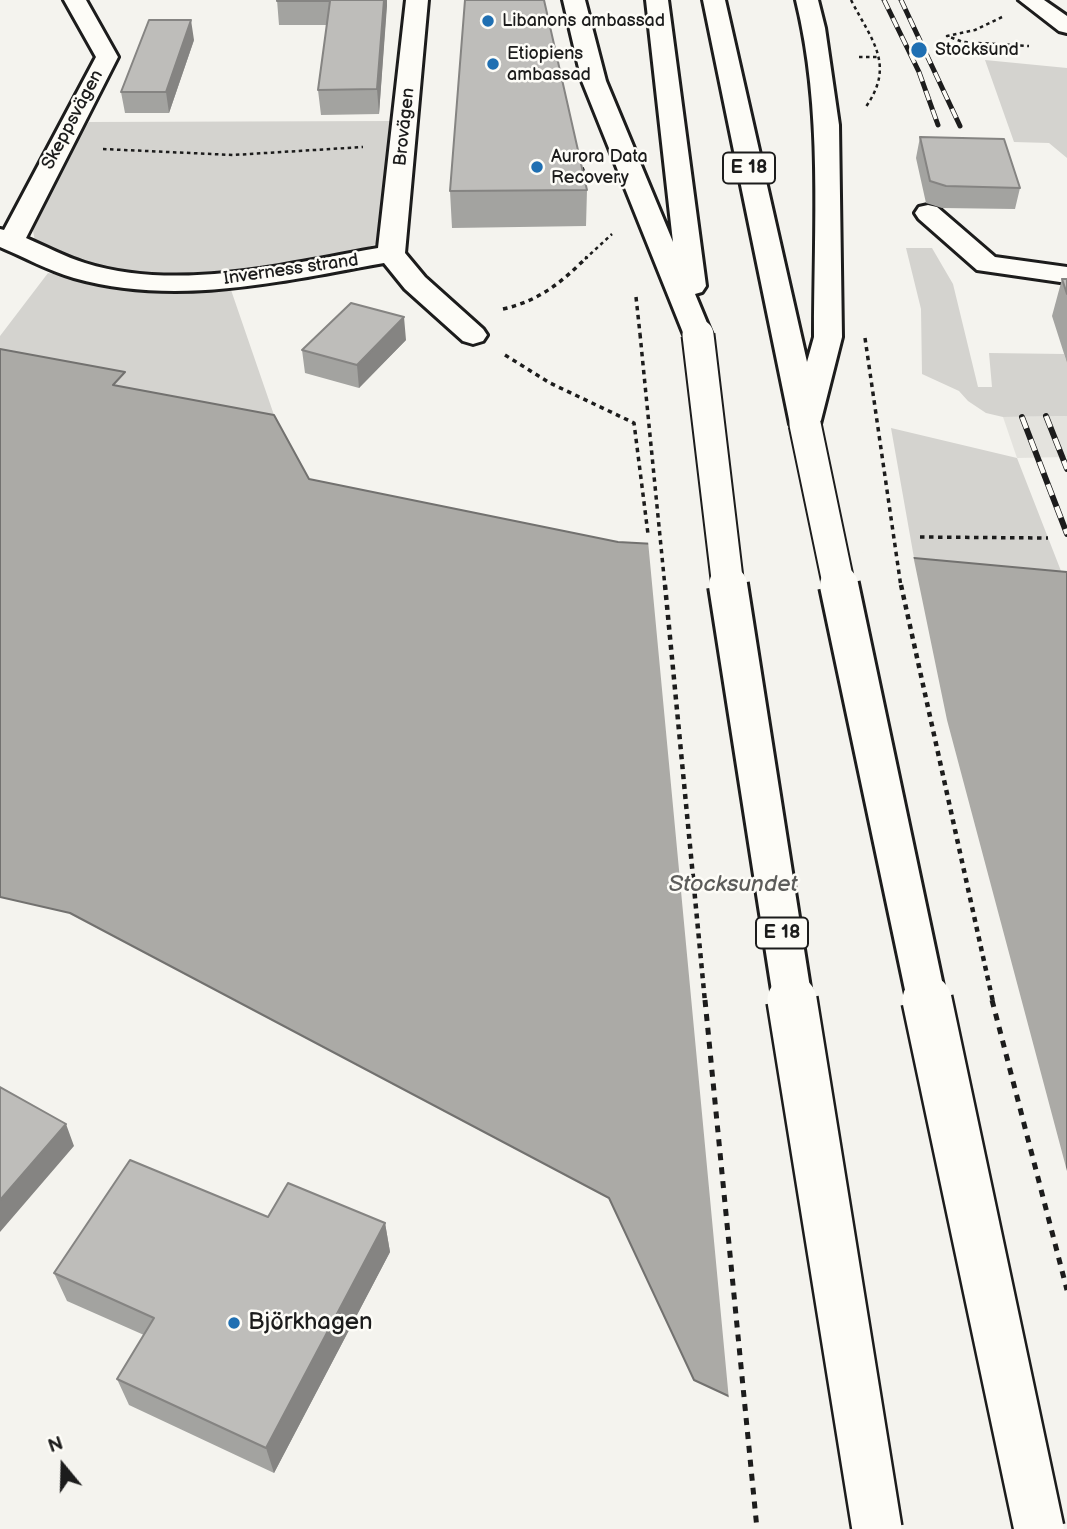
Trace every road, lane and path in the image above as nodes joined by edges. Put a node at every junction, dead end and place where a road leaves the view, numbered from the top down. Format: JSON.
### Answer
{"nodes":[{"id":1,"x":75,"y":0,"type":"edge"},
{"id":2,"x":417,"y":0,"type":"edge"},
{"id":3,"x":574,"y":0,"type":"edge"},
{"id":4,"x":657,"y":0,"type":"edge"},
{"id":5,"x":714,"y":0,"type":"edge"},
{"id":6,"x":807,"y":0,"type":"edge"},
{"id":7,"x":850,"y":0,"type":"edge"},
{"id":8,"x":1030,"y":0,"type":"edge"},
{"id":9,"x":999,"y":19,"type":"dead end"},
{"id":10,"x":1067,"y":26,"type":"edge"},
{"id":11,"x":865,"y":30,"type":"dead end"},
{"id":12,"x":1038,"y":48,"type":"dead end"},
{"id":13,"x":856,"y":51,"type":"dead end"},
{"id":14,"x":878,"y":57,"type":"dead end"},
{"id":15,"x":404,"y":140,"type":"junction"},
{"id":16,"x":61,"y":143,"type":"junction"},
{"id":17,"x":928,"y":213,"type":"dead end"},
{"id":18,"x":612,"y":234,"type":"dead end"},
{"id":19,"x":6,"y":239,"type":"edge"},
{"id":20,"x":391,"y":254,"type":"junction"},
{"id":21,"x":1067,"y":275,"type":"edge"},
{"id":22,"x":444,"y":309,"type":"junction"},
{"id":23,"x":640,"y":334,"type":"dead end"},
{"id":24,"x":473,"y":335,"type":"joint"},
{"id":25,"x":698,"y":335,"type":"junction"},
{"id":26,"x":865,"y":338,"type":"dead end"},
{"id":27,"x":805,"y":424,"type":"junction"},
{"id":28,"x":648,"y":534,"type":"dead end"},
{"id":29,"x":920,"y":537,"type":"dead end"},
{"id":30,"x":1048,"y":538,"type":"dead end"},
{"id":31,"x":1067,"y":1290,"type":"edge"},
{"id":32,"x":757,"y":1529,"type":"edge"},
{"id":33,"x":877,"y":1529,"type":"edge"},
{"id":34,"x":1039,"y":1529,"type":"edge"}],
"edges":[{"from":1,"to":16,"type":"main road","name":"Skeppsvägen"},
{"from":2,"to":15,"type":"main road","name":"Brovägen"},
{"from":3,"to":25,"type":"main road"},
{"from":4,"to":25,"type":"main road","number":"E 18"},
{"from":5,"to":27,"type":"main road","number":"E 18"},
{"from":6,"to":27,"type":"main road"},
{"from":7,"to":11,"type":"path"},
{"from":8,"to":10,"type":"main road"},
{"from":9,"to":12,"type":"path"},
{"from":13,"to":14,"type":"path"},
{"from":15,"to":16,"type":"path"},
{"from":15,"to":20,"type":"main road","name":"Brovägen"},
{"from":16,"to":19,"type":"main road","name":"Skeppsvägen"},
{"from":17,"to":21,"type":"main road"},
{"from":18,"to":22,"type":"path"},
{"from":19,"to":20,"type":"main road","name":"Inverness strand"},
{"from":20,"to":22,"type":"main road"},
{"from":22,"to":24,"type":"main road"},
{"from":23,"to":32,"type":"path","bridge":true},
{"from":24,"to":28,"type":"path"},
{"from":25,"to":33,"type":"main road","number":"E 18","bridge":true},
{"from":26,"to":31,"type":"path","bridge":true},
{"from":27,"to":34,"type":"main road","number":"E 18","bridge":true},
{"from":29,"to":30,"type":"path"}]}
